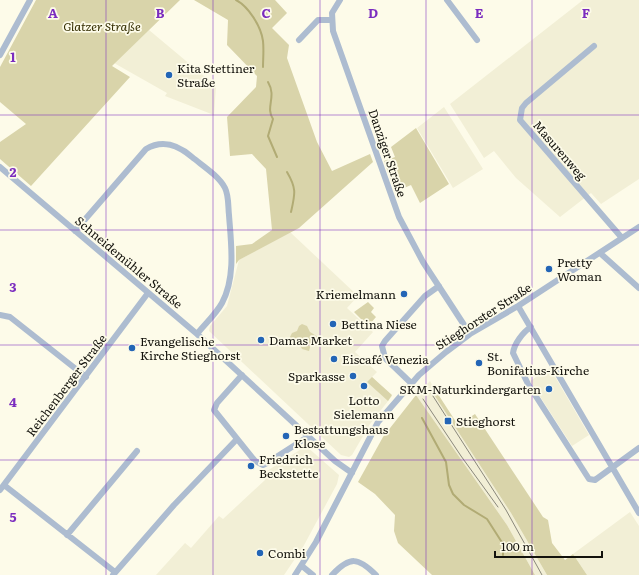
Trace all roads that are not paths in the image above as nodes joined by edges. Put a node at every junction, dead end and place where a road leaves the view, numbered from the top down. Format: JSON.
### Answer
{"nodes":[{"id":1,"x":30,"y":0,"type":"edge"},
{"id":2,"x":340,"y":0,"type":"edge"},
{"id":3,"x":447,"y":0,"type":"edge"},
{"id":4,"x":332,"y":20,"type":"junction"},
{"id":5,"x":299,"y":40,"type":"dead end"},
{"id":6,"x":477,"y":40,"type":"dead end"},
{"id":7,"x":594,"y":46,"type":"dead end"},
{"id":8,"x":0,"y":55,"type":"edge"},
{"id":9,"x":0,"y":167,"type":"edge"},
{"id":10,"x":639,"y":227,"type":"edge"},
{"id":11,"x":75,"y":231,"type":"junction"},
{"id":12,"x":622,"y":238,"type":"junction"},
{"id":13,"x":600,"y":254,"type":"junction"},
{"id":14,"x":439,"y":286,"type":"junction"},
{"id":15,"x":639,"y":288,"type":"edge"},
{"id":16,"x":148,"y":293,"type":"junction"},
{"id":17,"x":518,"y":306,"type":"junction"},
{"id":18,"x":0,"y":315,"type":"edge"},
{"id":19,"x":531,"y":327,"type":"junction"},
{"id":20,"x":197,"y":334,"type":"junction"},
{"id":21,"x":470,"y":334,"type":"junction"},
{"id":22,"x":242,"y":375,"type":"junction"},
{"id":23,"x":86,"y":377,"type":"junction"},
{"id":24,"x":411,"y":383,"type":"junction"},
{"id":25,"x":309,"y":436,"type":"junction"},
{"id":26,"x":237,"y":439,"type":"junction"},
{"id":27,"x":639,"y":448,"type":"edge"},
{"id":28,"x":137,"y":452,"type":"dead end"},
{"id":29,"x":612,"y":468,"type":"junction"},
{"id":30,"x":352,"y":473,"type":"junction"},
{"id":31,"x":2,"y":487,"type":"edge"},
{"id":32,"x":639,"y":513,"type":"edge"},
{"id":33,"x":67,"y":534,"type":"junction"},
{"id":34,"x":302,"y":566,"type":"junction"},
{"id":35,"x":114,"y":574,"type":"edge"},
{"id":36,"x":295,"y":575,"type":"edge"},
{"id":37,"x":313,"y":575,"type":"edge"},
{"id":38,"x":332,"y":575,"type":"edge"},
{"id":39,"x":376,"y":575,"type":"edge"}],
"edges":[{"from":1,"to":8,"type":"street"},
{"from":2,"to":4,"type":"street"},
{"from":3,"to":6,"type":"street"},
{"from":4,"to":5,"type":"street"},
{"from":4,"to":14,"type":"street","name":"Danziger Straße"},
{"from":7,"to":12,"type":"street","name":"Masurenweg"},
{"from":9,"to":11,"type":"street","name":"Schneidemühler Straße"},
{"from":10,"to":12,"type":"street","name":"Stieghorster Straße"},
{"from":11,"to":16,"type":"street","name":"Schneidemühler Straße"},
{"from":11,"to":20,"type":"street"},
{"from":12,"to":13,"type":"street","name":"Stieghorster Straße"},
{"from":13,"to":15,"type":"street"},
{"from":13,"to":17,"type":"street","name":"Stieghorster Straße"},
{"from":14,"to":21,"type":"street","name":"Danziger Straße"},
{"from":14,"to":24,"type":"street"},
{"from":16,"to":20,"type":"street","name":"Schneidemühler Straße"},
{"from":16,"to":23,"type":"street","name":"Reichenberger Straße"},
{"from":17,"to":19,"type":"street"},
{"from":17,"to":21,"type":"street","name":"Stieghorster Straße"},
{"from":18,"to":23,"type":"street"},
{"from":19,"to":29,"type":"street"},
{"from":19,"to":29,"type":"street"},
{"from":20,"to":22,"type":"street","name":"Schneidemühler Straße"},
{"from":21,"to":24,"type":"street","name":"Stieghorster Straße"},
{"from":22,"to":25,"type":"street","name":"Schneidemühler Straße"},
{"from":22,"to":26,"type":"street"},
{"from":23,"to":31,"type":"street","name":"Reichenberger Straße"},
{"from":24,"to":30,"type":"street","name":"Stieghorster Straße"},
{"from":25,"to":26,"type":"street"},
{"from":25,"to":30,"type":"street","name":"Schneidemühler Straße"},
{"from":26,"to":35,"type":"street"},
{"from":27,"to":29,"type":"street"},
{"from":28,"to":33,"type":"street"},
{"from":29,"to":32,"type":"street"},
{"from":30,"to":34,"type":"street","name":"Stieghorster Straße"},
{"from":31,"to":33,"type":"street"},
{"from":33,"to":35,"type":"street"},
{"from":34,"to":36,"type":"street","name":"Stieghorster Straße"},
{"from":34,"to":37,"type":"street"},
{"from":38,"to":39,"type":"street"}]}
